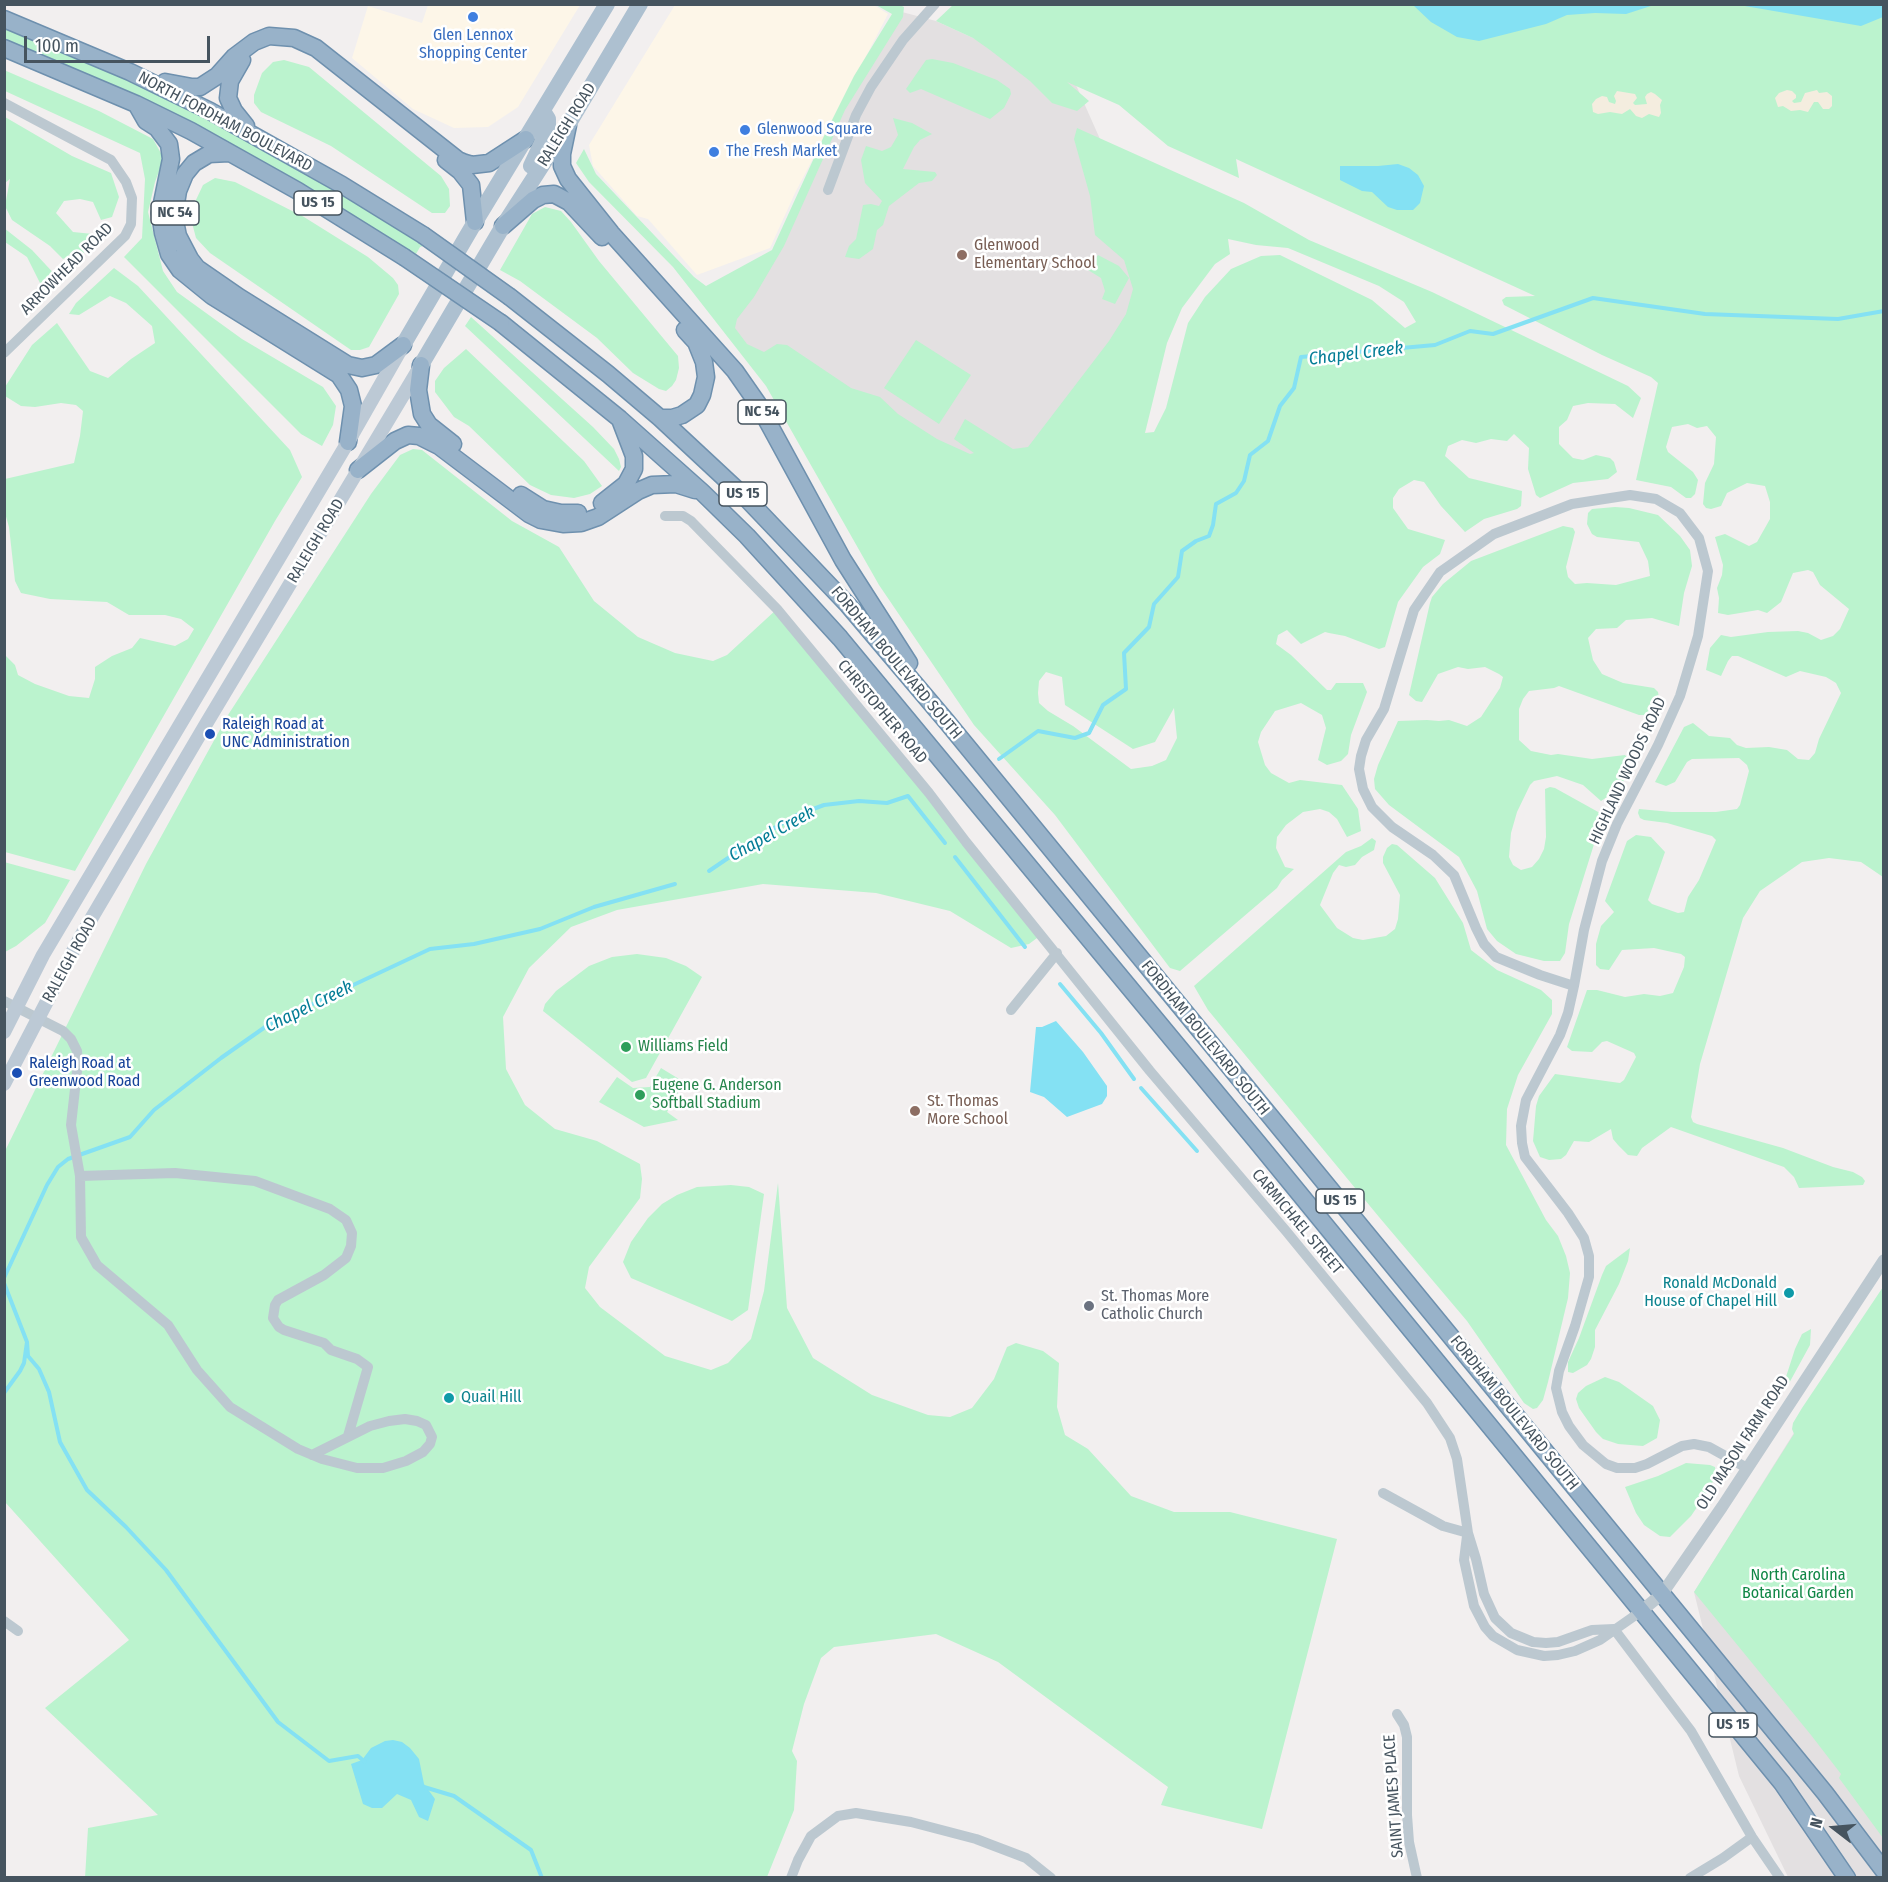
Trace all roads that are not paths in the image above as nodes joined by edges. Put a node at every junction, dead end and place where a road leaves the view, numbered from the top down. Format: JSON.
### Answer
{"nodes":[{"id":1,"x":607,"y":4,"type":"edge"},
{"id":2,"x":640,"y":4,"type":"edge"},
{"id":3,"x":935,"y":4,"type":"edge"},
{"id":4,"x":4,"y":19,"type":"edge"},
{"id":5,"x":4,"y":48,"type":"edge"},
{"id":6,"x":130,"y":72,"type":"junction"},
{"id":7,"x":4,"y":103,"type":"edge"},
{"id":8,"x":136,"y":104,"type":"junction"},
{"id":9,"x":543,"y":111,"type":"junction"},
{"id":10,"x":568,"y":125,"type":"junction"},
{"id":11,"x":252,"y":134,"type":"junction"},
{"id":12,"x":526,"y":139,"type":"junction"},
{"id":13,"x":230,"y":153,"type":"junction"},
{"id":14,"x":828,"y":190,"type":"dead end"},
{"id":15,"x":475,"y":222,"type":"junction"},
{"id":16,"x":503,"y":226,"type":"junction"},
{"id":17,"x":465,"y":266,"type":"joint"},
{"id":18,"x":452,"y":290,"type":"joint"},
{"id":19,"x":403,"y":345,"type":"junction"},
{"id":20,"x":4,"y":353,"type":"edge"},
{"id":21,"x":421,"y":365,"type":"junction"},
{"id":22,"x":660,"y":418,"type":"junction"},
{"id":23,"x":620,"y":419,"type":"junction"},
{"id":24,"x":348,"y":442,"type":"junction"},
{"id":25,"x":358,"y":471,"type":"junction"},
{"id":26,"x":702,"y":492,"type":"junction"},
{"id":27,"x":665,"y":516,"type":"dead end"},
{"id":28,"x":947,"y":722,"type":"junction"},
{"id":29,"x":1057,"y":953,"type":"junction"},
{"id":30,"x":1574,"y":986,"type":"junction"},
{"id":31,"x":11,"y":1004,"type":"edge"},
{"id":32,"x":1011,"y":1010,"type":"dead end"},
{"id":33,"x":38,"y":1018,"type":"junction"},
{"id":34,"x":4,"y":1032,"type":"edge"},
{"id":35,"x":4,"y":1084,"type":"edge"},
{"id":36,"x":80,"y":1176,"type":"junction"},
{"id":37,"x":1884,"y":1260,"type":"edge"},
{"id":38,"x":348,"y":1436,"type":"junction"},
{"id":39,"x":312,"y":1455,"type":"junction"},
{"id":40,"x":1747,"y":1468,"type":"junction"},
{"id":41,"x":1383,"y":1493,"type":"dead end"},
{"id":42,"x":1468,"y":1533,"type":"junction"},
{"id":43,"x":1662,"y":1594,"type":"junction"},
{"id":44,"x":1640,"y":1612,"type":"junction"},
{"id":45,"x":4,"y":1622,"type":"edge"},
{"id":46,"x":1614,"y":1629,"type":"junction"},
{"id":47,"x":18,"y":1631,"type":"dead end"},
{"id":48,"x":1396,"y":1714,"type":"dead end"},
{"id":49,"x":1752,"y":1838,"type":"junction"},
{"id":50,"x":1884,"y":1871,"type":"edge"},
{"id":51,"x":791,"y":1878,"type":"edge"},
{"id":52,"x":1051,"y":1878,"type":"edge"},
{"id":53,"x":1417,"y":1878,"type":"edge"},
{"id":54,"x":1690,"y":1878,"type":"edge"},
{"id":55,"x":1780,"y":1878,"type":"edge"},
{"id":56,"x":1847,"y":1878,"type":"edge"}],
"edges":[{"from":1,"to":9,"type":"main road","name":"RALEIGH ROAD","number":"NC 54"},
{"from":2,"to":10,"type":"main road","name":"RALEIGH ROAD","number":"NC 54"},
{"from":3,"to":14,"type":"street"},
{"from":4,"to":6,"type":"highway","name":"NORTH FORDHAM BOULEVARD","number":"US 15"},
{"from":5,"to":8,"type":"highway","name":"NORTH FORDHAM BOULEVARD","number":"US 15"},
{"from":6,"to":11,"type":"highway","name":"NORTH FORDHAM BOULEVARD","number":"US 15"},
{"from":6,"to":12,"type":"highway"},
{"from":7,"to":20,"type":"street","name":"ARROWHEAD ROAD"},
{"from":8,"to":13,"type":"highway","name":"NORTH FORDHAM BOULEVARD","number":"US 15"},
{"from":8,"to":24,"type":"highway"},
{"from":9,"to":12,"type":"main road","name":"RALEIGH ROAD","number":"NC 54"},
{"from":9,"to":16,"type":"main road"},
{"from":10,"to":16,"type":"main road","name":"RALEIGH ROAD"},
{"from":10,"to":28,"type":"highway","number":"NC 54"},
{"from":11,"to":15,"type":"highway"},
{"from":11,"to":17,"type":"highway","name":"NORTH FORDHAM BOULEVARD","number":"US 15","bridge":true},
{"from":12,"to":15,"type":"main road","name":"RALEIGH ROAD","number":"NC 54"},
{"from":13,"to":18,"type":"highway","name":"NORTH FORDHAM BOULEVARD","number":"US 15","bridge":true},
{"from":13,"to":19,"type":"highway","number":"NC 54"},
{"from":15,"to":19,"type":"main road","name":"RALEIGH ROAD","number":"NC 54"},
{"from":16,"to":21,"type":"main road","name":"RALEIGH ROAD"},
{"from":16,"to":22,"type":"highway"},
{"from":17,"to":22,"type":"highway","name":"FORDHAM BOULEVARD SOUTH","number":"US 15","bridge":true},
{"from":18,"to":23,"type":"highway","name":"FORDHAM BOULEVARD SOUTH","number":"US 15","bridge":true},
{"from":19,"to":24,"type":"main road","name":"RALEIGH ROAD"},
{"from":21,"to":23,"type":"highway"},
{"from":21,"to":25,"type":"main road","name":"RALEIGH ROAD"},
{"from":22,"to":28,"type":"highway","name":"FORDHAM BOULEVARD SOUTH","number":"US 15"},
{"from":23,"to":26,"type":"highway","name":"FORDHAM BOULEVARD SOUTH","number":"US 15"},
{"from":24,"to":31,"type":"main road","name":"RALEIGH ROAD"},
{"from":25,"to":26,"type":"highway"},
{"from":25,"to":33,"type":"main road","name":"RALEIGH ROAD"},
{"from":26,"to":44,"type":"highway","name":"FORDHAM BOULEVARD SOUTH","number":"US 15"},
{"from":27,"to":29,"type":"street","name":"CHRISTOPHER ROAD"},
{"from":28,"to":43,"type":"highway","name":"FORDHAM BOULEVARD SOUTH","number":"US 15"},
{"from":29,"to":32,"type":"street"},
{"from":29,"to":42,"type":"street","name":"CARMICHAEL STREET"},
{"from":30,"to":30,"type":"street","name":"HIGHLAND WOODS ROAD"},
{"from":30,"to":40,"type":"street","name":"HIGHLAND WOODS ROAD"},
{"from":31,"to":33,"type":"street"},
{"from":31,"to":34,"type":"main road","name":"RALEIGH ROAD"},
{"from":33,"to":35,"type":"main road","name":"RALEIGH ROAD"},
{"from":33,"to":36,"type":"street"},
{"from":36,"to":38,"type":"street"},
{"from":36,"to":39,"type":"street"},
{"from":37,"to":40,"type":"street","name":"OLD MASON FARM ROAD"},
{"from":38,"to":39,"type":"street"},
{"from":38,"to":39,"type":"street"},
{"from":40,"to":43,"type":"street","name":"OLD MASON FARM ROAD"},
{"from":41,"to":42,"type":"street"},
{"from":42,"to":46,"type":"street","name":"CARMICHAEL STREET"},
{"from":43,"to":44,"type":"street","name":"OLD MASON FARM ROAD"},
{"from":43,"to":50,"type":"highway","name":"FORDHAM BOULEVARD SOUTH","number":"US 15"},
{"from":44,"to":46,"type":"street","name":"OLD MASON FARM ROAD"},
{"from":44,"to":56,"type":"highway","name":"FORDHAM BOULEVARD SOUTH","number":"US 15"},
{"from":45,"to":47,"type":"street"},
{"from":46,"to":49,"type":"street"},
{"from":48,"to":53,"type":"street","name":"SAINT JAMES PLACE"},
{"from":49,"to":54,"type":"street"},
{"from":49,"to":55,"type":"street"},
{"from":51,"to":52,"type":"street"}]}
